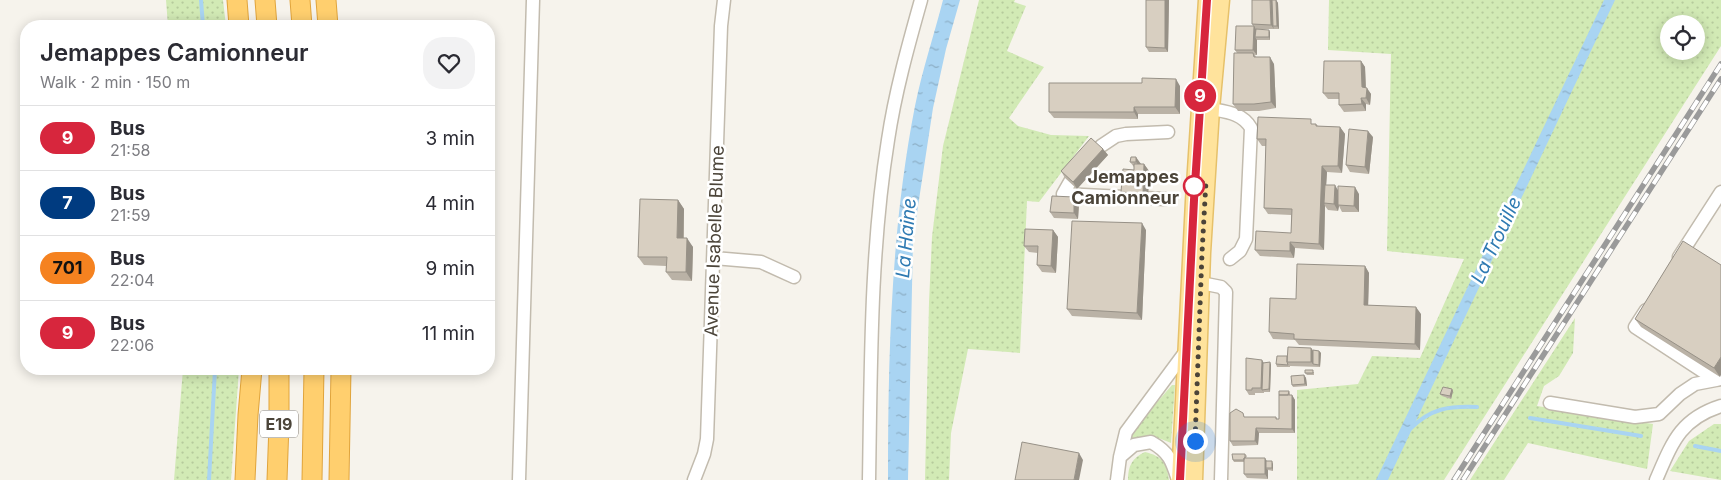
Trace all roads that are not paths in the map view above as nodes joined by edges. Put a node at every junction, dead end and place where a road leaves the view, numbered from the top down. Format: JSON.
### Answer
{"nodes":[{"id":1,"x":237,"y":0,"type":"edge"},
{"id":2,"x":265,"y":0,"type":"edge"},
{"id":3,"x":300,"y":0,"type":"edge"},
{"id":4,"x":326,"y":0,"type":"edge"},
{"id":5,"x":338,"y":0,"type":"edge"},
{"id":6,"x":533,"y":0,"type":"edge"},
{"id":7,"x":724,"y":0,"type":"edge"},
{"id":8,"x":921,"y":0,"type":"edge"},
{"id":9,"x":1207,"y":0,"type":"edge"},
{"id":10,"x":1221,"y":0,"type":"edge"},
{"id":11,"x":239,"y":20,"type":"edge"},
{"id":12,"x":267,"y":20,"type":"edge"},
{"id":13,"x":302,"y":20,"type":"edge"},
{"id":14,"x":328,"y":20,"type":"edge"},
{"id":15,"x":338,"y":20,"type":"edge"},
{"id":16,"x":1211,"y":109,"type":"junction"},
{"id":17,"x":1168,"y":132,"type":"dead end"},
{"id":18,"x":1101,"y":146,"type":"edge"},
{"id":19,"x":1072,"y":180,"type":"edge"},
{"id":20,"x":1721,"y":192,"type":"edge"},
{"id":21,"x":1165,"y":199,"type":"dead end"},
{"id":22,"x":714,"y":258,"type":"junction"},
{"id":23,"x":1230,"y":259,"type":"dead end"},
{"id":24,"x":1674,"y":265,"type":"edge"},
{"id":25,"x":794,"y":276,"type":"dead end"},
{"id":26,"x":1201,"y":283,"type":"junction"},
{"id":27,"x":1654,"y":296,"type":"edge"},
{"id":28,"x":1186,"y":351,"type":"junction"},
{"id":29,"x":252,"y":375,"type":"edge"},
{"id":30,"x":254,"y":375,"type":"edge"},
{"id":31,"x":279,"y":375,"type":"edge"},
{"id":32,"x":314,"y":375,"type":"edge"},
{"id":33,"x":341,"y":375,"type":"edge"},
{"id":34,"x":1718,"y":379,"type":"edge"},
{"id":35,"x":1550,"y":403,"type":"dead end"},
{"id":36,"x":1721,"y":406,"type":"edge"},
{"id":37,"x":1120,"y":457,"type":"junction"},
{"id":38,"x":245,"y":480,"type":"edge"},
{"id":39,"x":255,"y":480,"type":"edge"},
{"id":40,"x":277,"y":480,"type":"edge"},
{"id":41,"x":312,"y":480,"type":"edge"},
{"id":42,"x":339,"y":480,"type":"edge"},
{"id":43,"x":520,"y":480,"type":"edge"},
{"id":44,"x":694,"y":480,"type":"edge"},
{"id":45,"x":869,"y":480,"type":"edge"},
{"id":46,"x":1117,"y":480,"type":"edge"},
{"id":47,"x":1179,"y":480,"type":"edge"},
{"id":48,"x":1194,"y":480,"type":"edge"},
{"id":49,"x":1221,"y":480,"type":"edge"},
{"id":50,"x":1656,"y":480,"type":"edge"}],
"edges":[{"from":1,"to":11,"type":"highway"},
{"from":2,"to":12,"type":"highway"},
{"from":3,"to":13,"type":"highway"},
{"from":4,"to":14,"type":"highway"},
{"from":5,"to":15,"type":"highway"},
{"from":6,"to":43,"type":"street"},
{"from":7,"to":22,"type":"street","name":"Avenue Isabelle Blume"},
{"from":8,"to":45,"type":"street"},
{"from":9,"to":28,"type":"main road"},
{"from":10,"to":16,"type":"main road"},
{"from":16,"to":23,"type":"street"},
{"from":16,"to":26,"type":"main road"},
{"from":17,"to":18,"type":"street"},
{"from":19,"to":21,"type":"street"},
{"from":20,"to":24,"type":"street"},
{"from":22,"to":25,"type":"street"},
{"from":22,"to":44,"type":"street","name":"Avenue Isabelle Blume"},
{"from":26,"to":48,"type":"main road"},
{"from":26,"to":49,"type":"street"},
{"from":27,"to":34,"type":"street"},
{"from":28,"to":37,"type":"street"},
{"from":28,"to":47,"type":"main road"},
{"from":29,"to":38,"type":"highway"},
{"from":30,"to":39,"type":"highway"},
{"from":31,"to":40,"type":"highway","number":"E19"},
{"from":32,"to":41,"type":"highway","number":"E19"},
{"from":33,"to":42,"type":"highway"},
{"from":34,"to":35,"type":"street"},
{"from":36,"to":50,"type":"street"},
{"from":37,"to":46,"type":"street"},
{"from":37,"to":47,"type":"street"}]}
